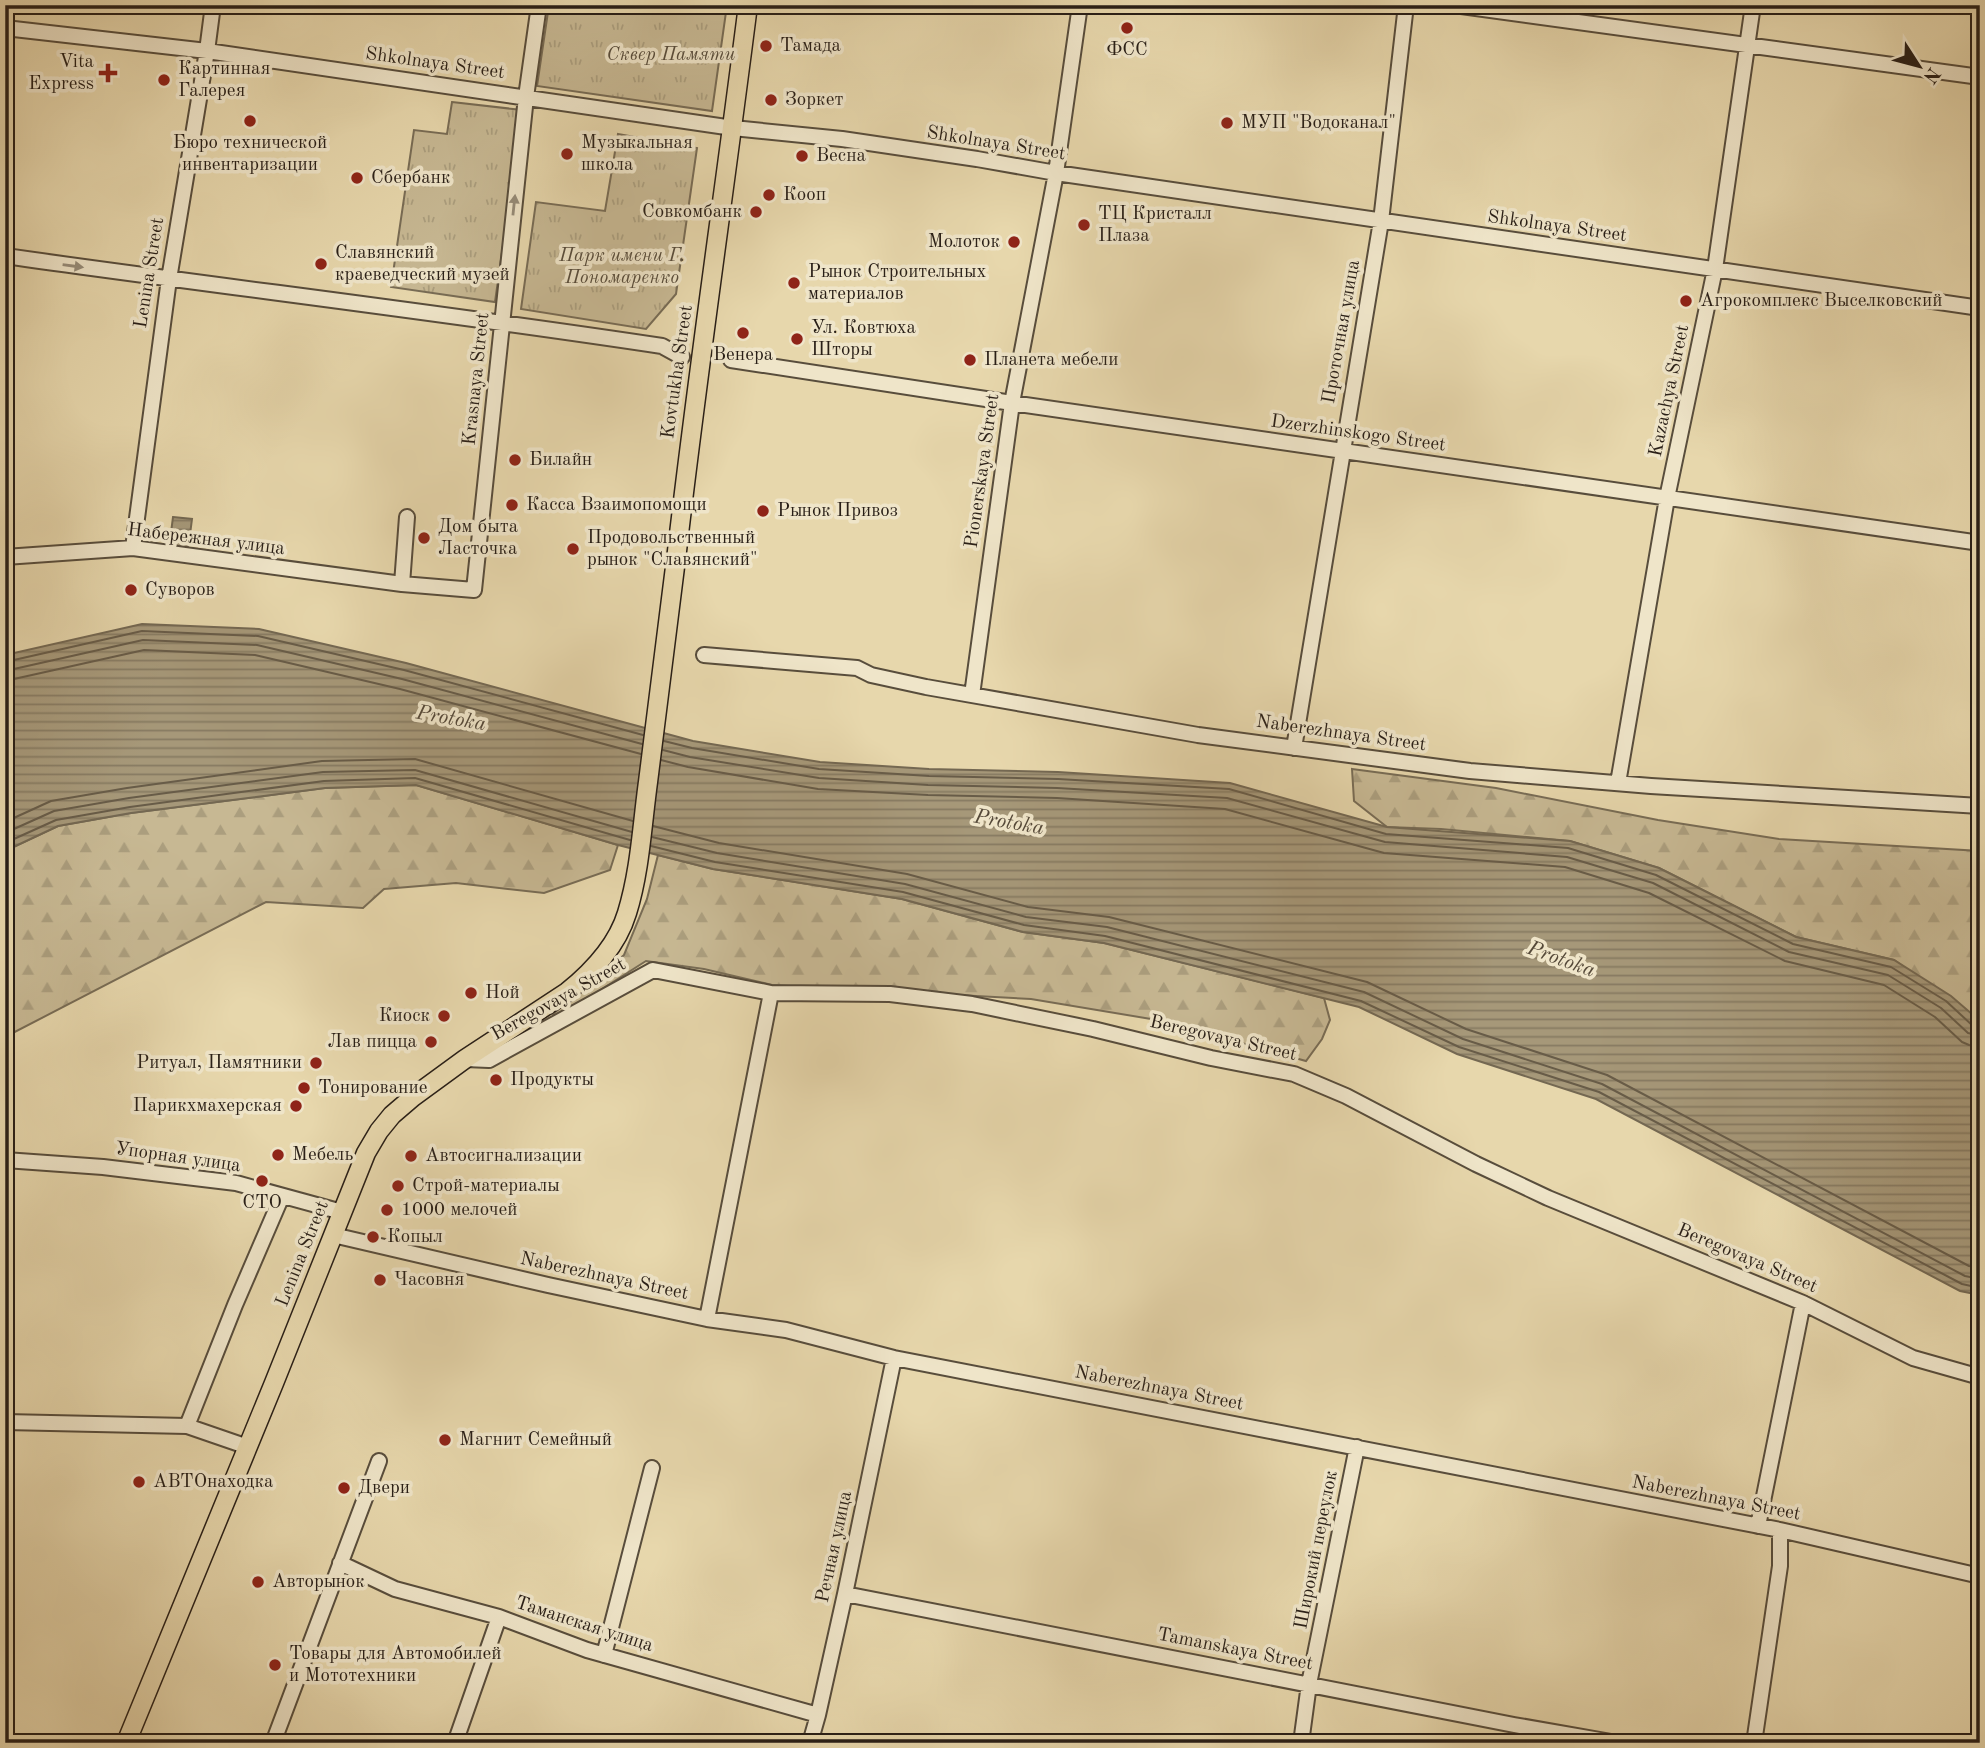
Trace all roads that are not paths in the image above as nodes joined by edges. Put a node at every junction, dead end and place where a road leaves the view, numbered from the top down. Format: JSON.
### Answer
{"nodes":[{"id":1,"x":213,"y":5,"type":"edge"},
{"id":2,"x":540,"y":5,"type":"edge"},
{"id":3,"x":748,"y":5,"type":"edge"},
{"id":4,"x":1080,"y":5,"type":"edge"},
{"id":5,"x":1406,"y":5,"type":"edge"},
{"id":6,"x":1454,"y":5,"type":"edge"},
{"id":7,"x":1753,"y":5,"type":"edge"},
{"id":8,"x":5,"y":28,"type":"edge"},
{"id":9,"x":1746,"y":46,"type":"junction"},
{"id":10,"x":207,"y":51,"type":"junction"},
{"id":11,"x":1980,"y":77,"type":"edge"},
{"id":12,"x":526,"y":97,"type":"junction"},
{"id":13,"x":733,"y":128,"type":"junction"},
{"id":14,"x":1056,"y":173,"type":"junction"},
{"id":15,"x":1381,"y":220,"type":"junction"},
{"id":16,"x":5,"y":256,"type":"edge"},
{"id":17,"x":1715,"y":269,"type":"junction"},
{"id":18,"x":169,"y":279,"type":"junction"},
{"id":19,"x":1980,"y":308,"type":"edge"},
{"id":20,"x":502,"y":321,"type":"junction"},
{"id":21,"x":682,"y":356,"type":"dead end"},
{"id":22,"x":731,"y":360,"type":"dead end"},
{"id":23,"x":1012,"y":403,"type":"junction"},
{"id":24,"x":1342,"y":451,"type":"junction"},
{"id":25,"x":1667,"y":498,"type":"junction"},
{"id":26,"x":407,"y":517,"type":"dead end"},
{"id":27,"x":1980,"y":543,"type":"edge"},
{"id":28,"x":133,"y":548,"type":"junction"},
{"id":29,"x":5,"y":557,"type":"edge"},
{"id":30,"x":402,"y":584,"type":"junction"},
{"id":31,"x":474,"y":590,"type":"joint"},
{"id":32,"x":704,"y":655,"type":"dead end"},
{"id":33,"x":972,"y":695,"type":"junction"},
{"id":34,"x":1294,"y":748,"type":"junction"},
{"id":35,"x":1618,"y":783,"type":"junction"},
{"id":36,"x":1980,"y":806,"type":"edge"},
{"id":37,"x":636,"y":873,"type":"joint"},
{"id":38,"x":771,"y":993,"type":"junction"},
{"id":39,"x":465,"y":1059,"type":"junction"},
{"id":40,"x":5,"y":1160,"type":"edge"},
{"id":41,"x":282,"y":1196,"type":"junction"},
{"id":42,"x":342,"y":1212,"type":"junction"},
{"id":43,"x":333,"y":1235,"type":"junction"},
{"id":44,"x":1803,"y":1303,"type":"junction"},
{"id":45,"x":707,"y":1318,"type":"junction"},
{"id":46,"x":894,"y":1358,"type":"junction"},
{"id":47,"x":1980,"y":1377,"type":"edge"},
{"id":48,"x":5,"y":1422,"type":"edge"},
{"id":49,"x":187,"y":1426,"type":"junction"},
{"id":50,"x":248,"y":1447,"type":"junction"},
{"id":51,"x":1357,"y":1447,"type":"junction"},
{"id":52,"x":379,"y":1461,"type":"dead end"},
{"id":53,"x":652,"y":1468,"type":"dead end"},
{"id":54,"x":1758,"y":1526,"type":"junction"},
{"id":55,"x":1780,"y":1530,"type":"junction"},
{"id":56,"x":340,"y":1563,"type":"junction"},
{"id":57,"x":1980,"y":1576,"type":"edge"},
{"id":58,"x":845,"y":1594,"type":"junction"},
{"id":59,"x":499,"y":1617,"type":"junction"},
{"id":60,"x":604,"y":1655,"type":"junction"},
{"id":61,"x":1309,"y":1684,"type":"junction"},
{"id":62,"x":818,"y":1714,"type":"junction"},
{"id":63,"x":126,"y":1743,"type":"edge"},
{"id":64,"x":273,"y":1743,"type":"edge"},
{"id":65,"x":455,"y":1743,"type":"edge"},
{"id":66,"x":810,"y":1743,"type":"edge"},
{"id":67,"x":1301,"y":1743,"type":"edge"},
{"id":68,"x":1617,"y":1743,"type":"edge"},
{"id":69,"x":1754,"y":1743,"type":"edge"}],
"edges":[{"from":1,"to":10,"type":"street","name":"Lenina Street"},
{"from":2,"to":12,"type":"street","name":"Krasnaya Street"},
{"from":3,"to":13,"type":"main road","name":"Kovtukha Street"},
{"from":4,"to":14,"type":"street","name":"Pionerskaya Street"},
{"from":5,"to":15,"type":"street","name":"Проточная улица"},
{"from":6,"to":9,"type":"street"},
{"from":7,"to":9,"type":"street","name":"Kazachya Street"},
{"from":8,"to":10,"type":"street","name":"Shkolnaya Street"},
{"from":9,"to":11,"type":"street"},
{"from":9,"to":17,"type":"street","name":"Kazachya Street"},
{"from":10,"to":12,"type":"street","name":"Shkolnaya Street"},
{"from":10,"to":18,"type":"street","name":"Lenina Street"},
{"from":12,"to":13,"type":"street","name":"Shkolnaya Street"},
{"from":20,"to":12,"type":"street","name":"Krasnaya Street","one_way":true},
{"from":13,"to":14,"type":"street","name":"Shkolnaya Street"},
{"from":13,"to":37,"type":"main road","name":"Kovtukha Street"},
{"from":14,"to":15,"type":"street","name":"Shkolnaya Street"},
{"from":14,"to":23,"type":"street","name":"Pionerskaya Street"},
{"from":15,"to":17,"type":"street","name":"Shkolnaya Street"},
{"from":15,"to":24,"type":"street","name":"Проточная улица"},
{"from":16,"to":18,"type":"street","one_way":true},
{"from":17,"to":19,"type":"street","name":"Shkolnaya Street"},
{"from":17,"to":25,"type":"street","name":"Kazachya Street"},
{"from":18,"to":20,"type":"street"},
{"from":18,"to":28,"type":"street","name":"Lenina Street"},
{"from":20,"to":21,"type":"street"},
{"from":20,"to":31,"type":"street","name":"Krasnaya Street"},
{"from":22,"to":23,"type":"street","name":"Dzerzhinskogo Street"},
{"from":23,"to":24,"type":"street","name":"Dzerzhinskogo Street"},
{"from":23,"to":33,"type":"street","name":"Pionerskaya Street"},
{"from":24,"to":25,"type":"street","name":"Dzerzhinskogo Street"},
{"from":24,"to":34,"type":"street","name":"Проточная улица"},
{"from":25,"to":27,"type":"street","name":"Dzerzhinskogo Street"},
{"from":25,"to":35,"type":"street","name":"Kazachya Street"},
{"from":26,"to":30,"type":"street"},
{"from":28,"to":29,"type":"street","name":"Набережная улица"},
{"from":28,"to":30,"type":"street","name":"Набережная улица"},
{"from":30,"to":31,"type":"street","name":"Набережная улица"},
{"from":32,"to":33,"type":"street","name":"Naberezhnaya Street"},
{"from":33,"to":34,"type":"street","name":"Naberezhnaya Street"},
{"from":34,"to":35,"type":"street","name":"Naberezhnaya Street"},
{"from":35,"to":36,"type":"street","name":"Naberezhnaya Street"},
{"from":37,"to":39,"type":"main road","name":"Lenina Street"},
{"from":38,"to":39,"type":"street","name":"Beregovaya Street"},
{"from":38,"to":44,"type":"street","name":"Beregovaya Street"},
{"from":38,"to":45,"type":"street"},
{"from":39,"to":42,"type":"main road","name":"Lenina Street"},
{"from":40,"to":41,"type":"street","name":"Упорная улица"},
{"from":41,"to":42,"type":"street","name":"Упорная улица"},
{"from":41,"to":49,"type":"street"},
{"from":42,"to":43,"type":"main road","name":"Lenina Street"},
{"from":43,"to":45,"type":"street","name":"Naberezhnaya Street"},
{"from":43,"to":50,"type":"main road","name":"Lenina Street"},
{"from":44,"to":47,"type":"street","name":"Beregovaya Street"},
{"from":44,"to":54,"type":"street"},
{"from":45,"to":46,"type":"street","name":"Naberezhnaya Street"},
{"from":46,"to":51,"type":"street","name":"Naberezhnaya Street"},
{"from":46,"to":58,"type":"street","name":"Речная улица"},
{"from":48,"to":49,"type":"street"},
{"from":49,"to":50,"type":"street"},
{"from":50,"to":63,"type":"main road","name":"Lenina Street"},
{"from":51,"to":54,"type":"street","name":"Naberezhnaya Street"},
{"from":51,"to":61,"type":"street","name":"Широкий переулок"},
{"from":52,"to":56,"type":"street"},
{"from":53,"to":60,"type":"street"},
{"from":54,"to":55,"type":"street","name":"Naberezhnaya Street"},
{"from":55,"to":57,"type":"street","name":"Naberezhnaya Street"},
{"from":55,"to":69,"type":"street"},
{"from":56,"to":59,"type":"street","name":"Таманская улица"},
{"from":56,"to":64,"type":"street"},
{"from":58,"to":61,"type":"street","name":"Tamanskaya Street"},
{"from":58,"to":62,"type":"street","name":"Речная улица"},
{"from":59,"to":60,"type":"street","name":"Таманская улица"},
{"from":59,"to":65,"type":"street"},
{"from":60,"to":62,"type":"street","name":"Таманская улица"},
{"from":61,"to":67,"type":"street","name":"Широкий переулок"},
{"from":61,"to":68,"type":"street","name":"Tamanskaya Street"},
{"from":62,"to":66,"type":"street","name":"Речная улица"}]}
